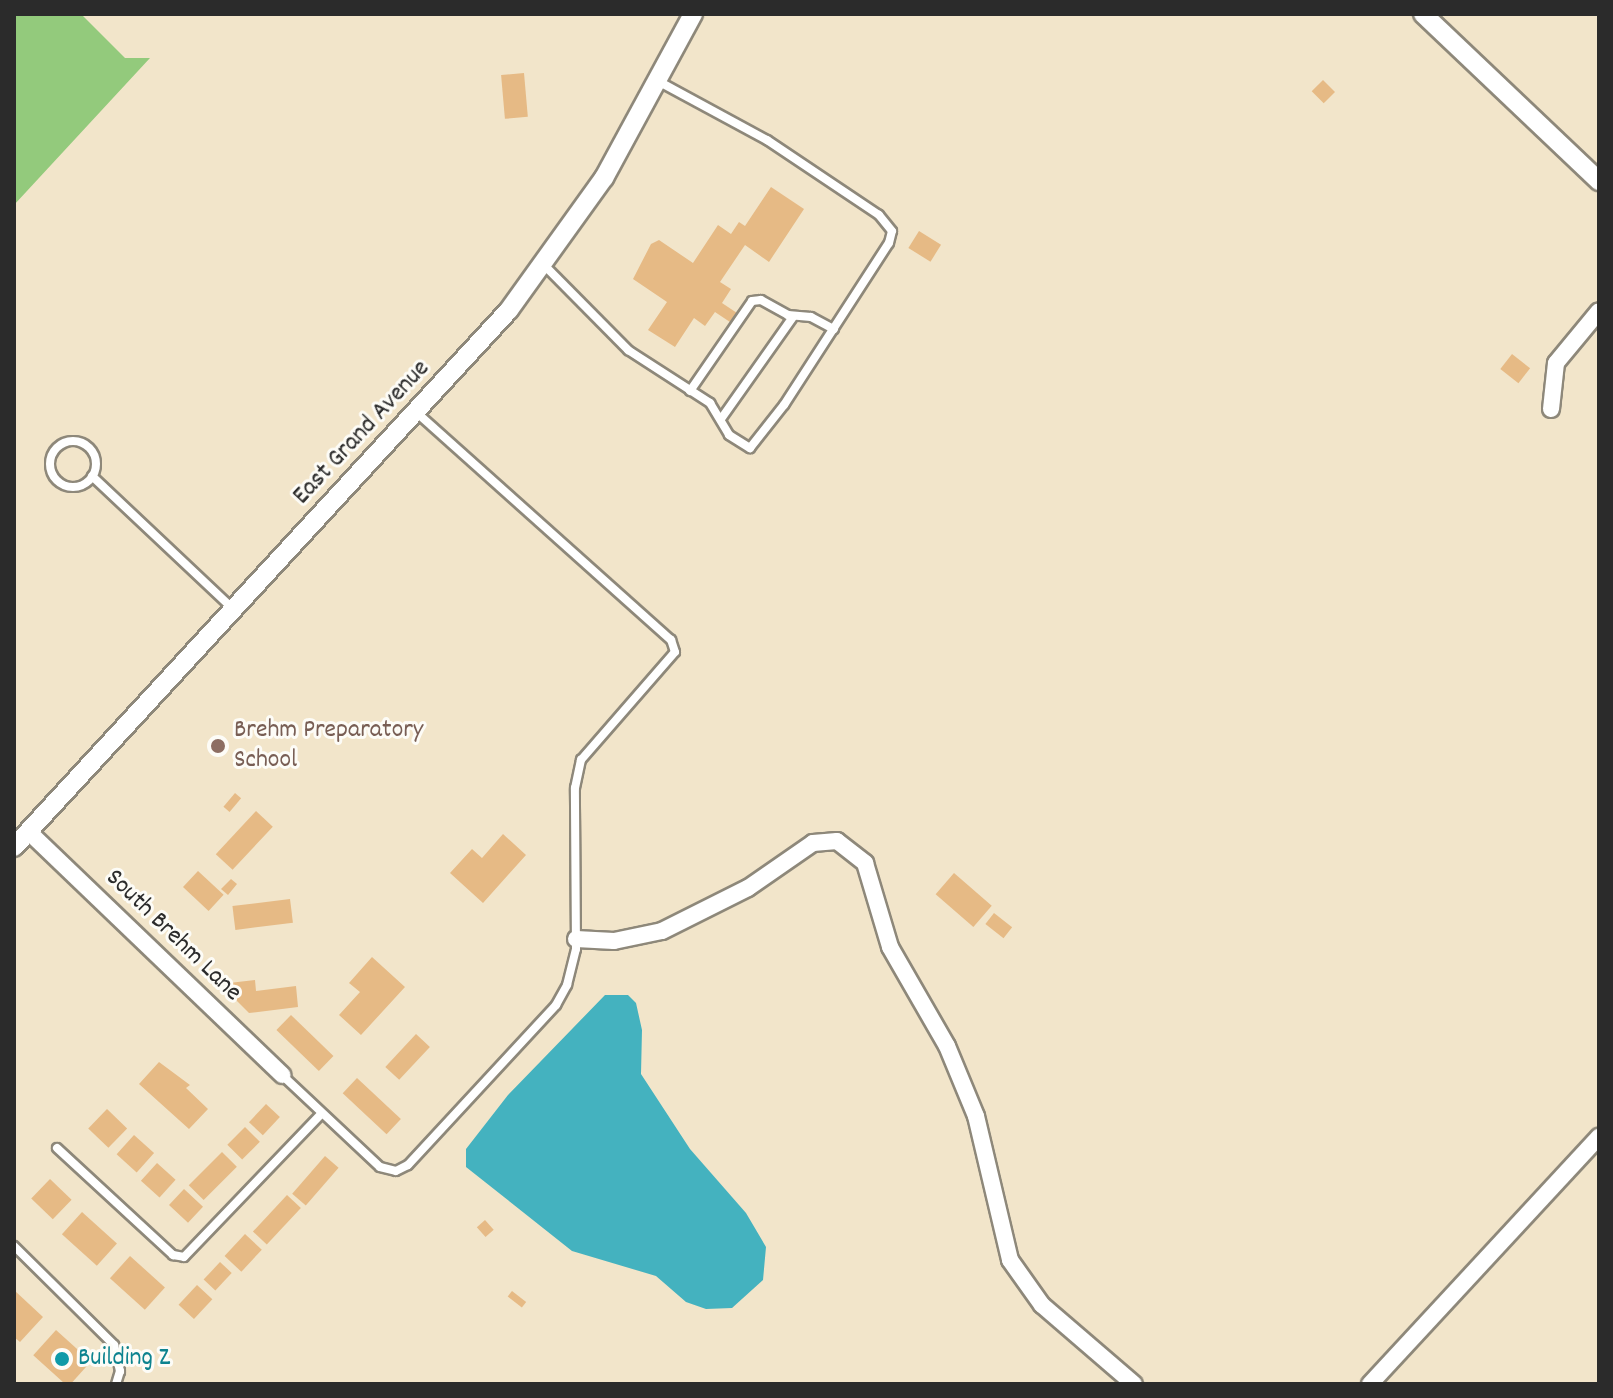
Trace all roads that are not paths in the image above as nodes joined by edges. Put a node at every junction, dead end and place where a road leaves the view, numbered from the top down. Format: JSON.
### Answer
{"nodes":[{"id":1,"x":693,"y":14,"type":"edge"},
{"id":2,"x":1423,"y":14,"type":"edge"},
{"id":3,"x":657,"y":81,"type":"junction"},
{"id":4,"x":1599,"y":181,"type":"edge"},
{"id":5,"x":543,"y":265,"type":"junction"},
{"id":6,"x":1599,"y":311,"type":"edge"},
{"id":7,"x":793,"y":317,"type":"junction"},
{"id":8,"x":834,"y":329,"type":"junction"},
{"id":9,"x":690,"y":391,"type":"junction"},
{"id":10,"x":1551,"y":409,"type":"dead end"},
{"id":11,"x":417,"y":413,"type":"junction"},
{"id":12,"x":721,"y":419,"type":"junction"},
{"id":13,"x":92,"y":476,"type":"junction"},
{"id":14,"x":232,"y":608,"type":"junction"},
{"id":15,"x":29,"y":832,"type":"junction"},
{"id":16,"x":14,"y":847,"type":"edge"},
{"id":17,"x":576,"y":939,"type":"junction"},
{"id":18,"x":282,"y":1075,"type":"joint"},
{"id":19,"x":322,"y":1113,"type":"junction"},
{"id":20,"x":1599,"y":1137,"type":"edge"},
{"id":21,"x":57,"y":1148,"type":"dead end"},
{"id":22,"x":14,"y":1246,"type":"edge"},
{"id":23,"x":116,"y":1384,"type":"edge"},
{"id":24,"x":1134,"y":1384,"type":"edge"},
{"id":25,"x":1370,"y":1384,"type":"edge"}],
"edges":[{"from":1,"to":3,"type":"street","name":"East Grand Avenue"},
{"from":2,"to":4,"type":"street"},
{"from":3,"to":5,"type":"street","name":"East Grand Avenue"},
{"from":3,"to":8,"type":"lane"},
{"from":5,"to":9,"type":"lane"},
{"from":5,"to":11,"type":"street","name":"East Grand Avenue"},
{"from":6,"to":10,"type":"street"},
{"from":7,"to":8,"type":"lane"},
{"from":7,"to":9,"type":"lane"},
{"from":7,"to":12,"type":"lane"},
{"from":8,"to":12,"type":"lane"},
{"from":9,"to":12,"type":"lane"},
{"from":11,"to":14,"type":"street","name":"East Grand Avenue"},
{"from":11,"to":17,"type":"lane"},
{"from":13,"to":13,"type":"lane"},
{"from":13,"to":14,"type":"lane"},
{"from":14,"to":15,"type":"street","name":"East Grand Avenue"},
{"from":15,"to":16,"type":"street","name":"East Grand Avenue"},
{"from":15,"to":18,"type":"street","name":"South Brehm Lane"},
{"from":17,"to":19,"type":"lane"},
{"from":17,"to":24,"type":"street"},
{"from":18,"to":19,"type":"lane"},
{"from":19,"to":21,"type":"lane"},
{"from":20,"to":25,"type":"street"},
{"from":22,"to":23,"type":"lane"}]}
